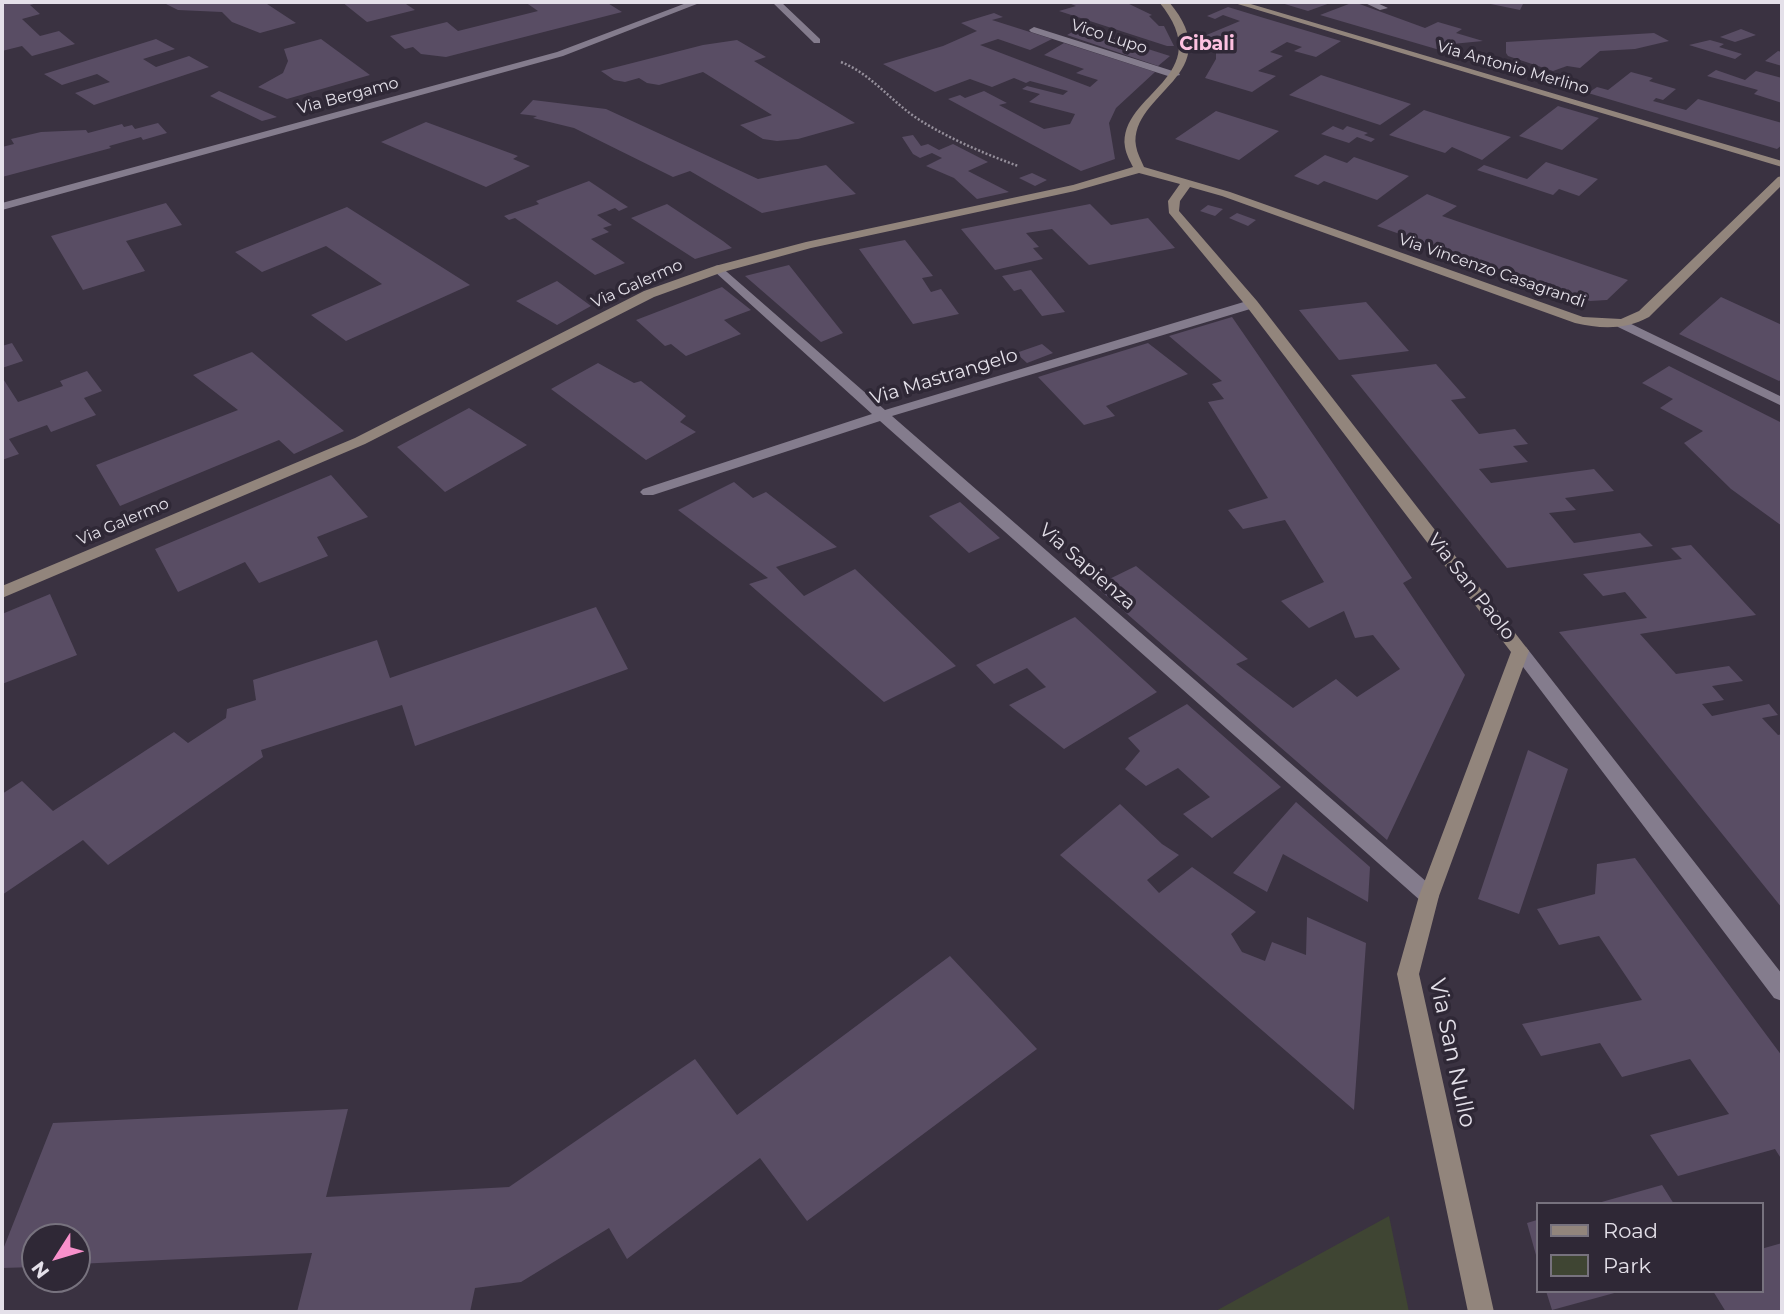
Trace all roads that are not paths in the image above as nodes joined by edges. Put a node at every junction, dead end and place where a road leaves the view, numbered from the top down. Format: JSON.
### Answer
{"nodes":[{"id":1,"x":697,"y":2,"type":"edge"},
{"id":2,"x":776,"y":2,"type":"edge"},
{"id":3,"x":1235,"y":2,"type":"edge"},
{"id":4,"x":1368,"y":2,"type":"edge"},
{"id":5,"x":1171,"y":5,"type":"edge"},
{"id":6,"x":1383,"y":8,"type":"dead end"},
{"id":7,"x":1034,"y":30,"type":"dead end"},
{"id":8,"x":817,"y":41,"type":"road end"},
{"id":9,"x":1175,"y":75,"type":"junction"},
{"id":10,"x":1782,"y":164,"type":"edge"},
{"id":11,"x":1139,"y":169,"type":"junction"},
{"id":12,"x":1782,"y":179,"type":"edge"},
{"id":13,"x":1186,"y":184,"type":"junction"},
{"id":14,"x":2,"y":207,"type":"edge"},
{"id":15,"x":719,"y":269,"type":"junction"},
{"id":16,"x":1252,"y":304,"type":"junction"},
{"id":17,"x":1623,"y":324,"type":"junction"},
{"id":18,"x":1782,"y":402,"type":"edge"},
{"id":19,"x":882,"y":415,"type":"junction"},
{"id":20,"x":648,"y":492,"type":"dead end"},
{"id":21,"x":2,"y":592,"type":"edge"},
{"id":22,"x":1520,"y":651,"type":"junction"},
{"id":23,"x":1429,"y":896,"type":"junction"},
{"id":24,"x":1782,"y":990,"type":"edge"},
{"id":25,"x":1481,"y":1312,"type":"edge"}],
"edges":[{"from":1,"to":14,"type":"street","name":"Via Bergamo"},
{"from":2,"to":8,"type":"street"},
{"from":3,"to":10,"type":"main road","name":"Via Antonio Merlino"},
{"from":4,"to":6,"type":"street"},
{"from":5,"to":9,"type":"main road"},
{"from":7,"to":9,"type":"street","name":"Vico Lupo"},
{"from":9,"to":11,"type":"main road"},
{"from":11,"to":13,"type":"main road","name":"Via Vincenzo Casagrandi"},
{"from":11,"to":15,"type":"main road","name":"Via Galermo"},
{"from":12,"to":17,"type":"main road"},
{"from":13,"to":16,"type":"main road","name":"Via San Paolo"},
{"from":13,"to":17,"type":"main road","name":"Via Vincenzo Casagrandi"},
{"from":15,"to":19,"type":"street","name":"Via Sapienza"},
{"from":15,"to":21,"type":"main road","name":"Via Galermo"},
{"from":16,"to":19,"type":"street","name":"Via Mastrangelo"},
{"from":16,"to":22,"type":"main road","name":"Via San Paolo"},
{"from":17,"to":18,"type":"street"},
{"from":19,"to":20,"type":"street","name":"Via Mastrangelo"},
{"from":19,"to":23,"type":"street","name":"Via Sapienza"},
{"from":22,"to":23,"type":"main road","name":"Via San Nullo"},
{"from":22,"to":24,"type":"street","name":"Via San Paolo"},
{"from":23,"to":25,"type":"main road","name":"Via San Nullo"}]}
